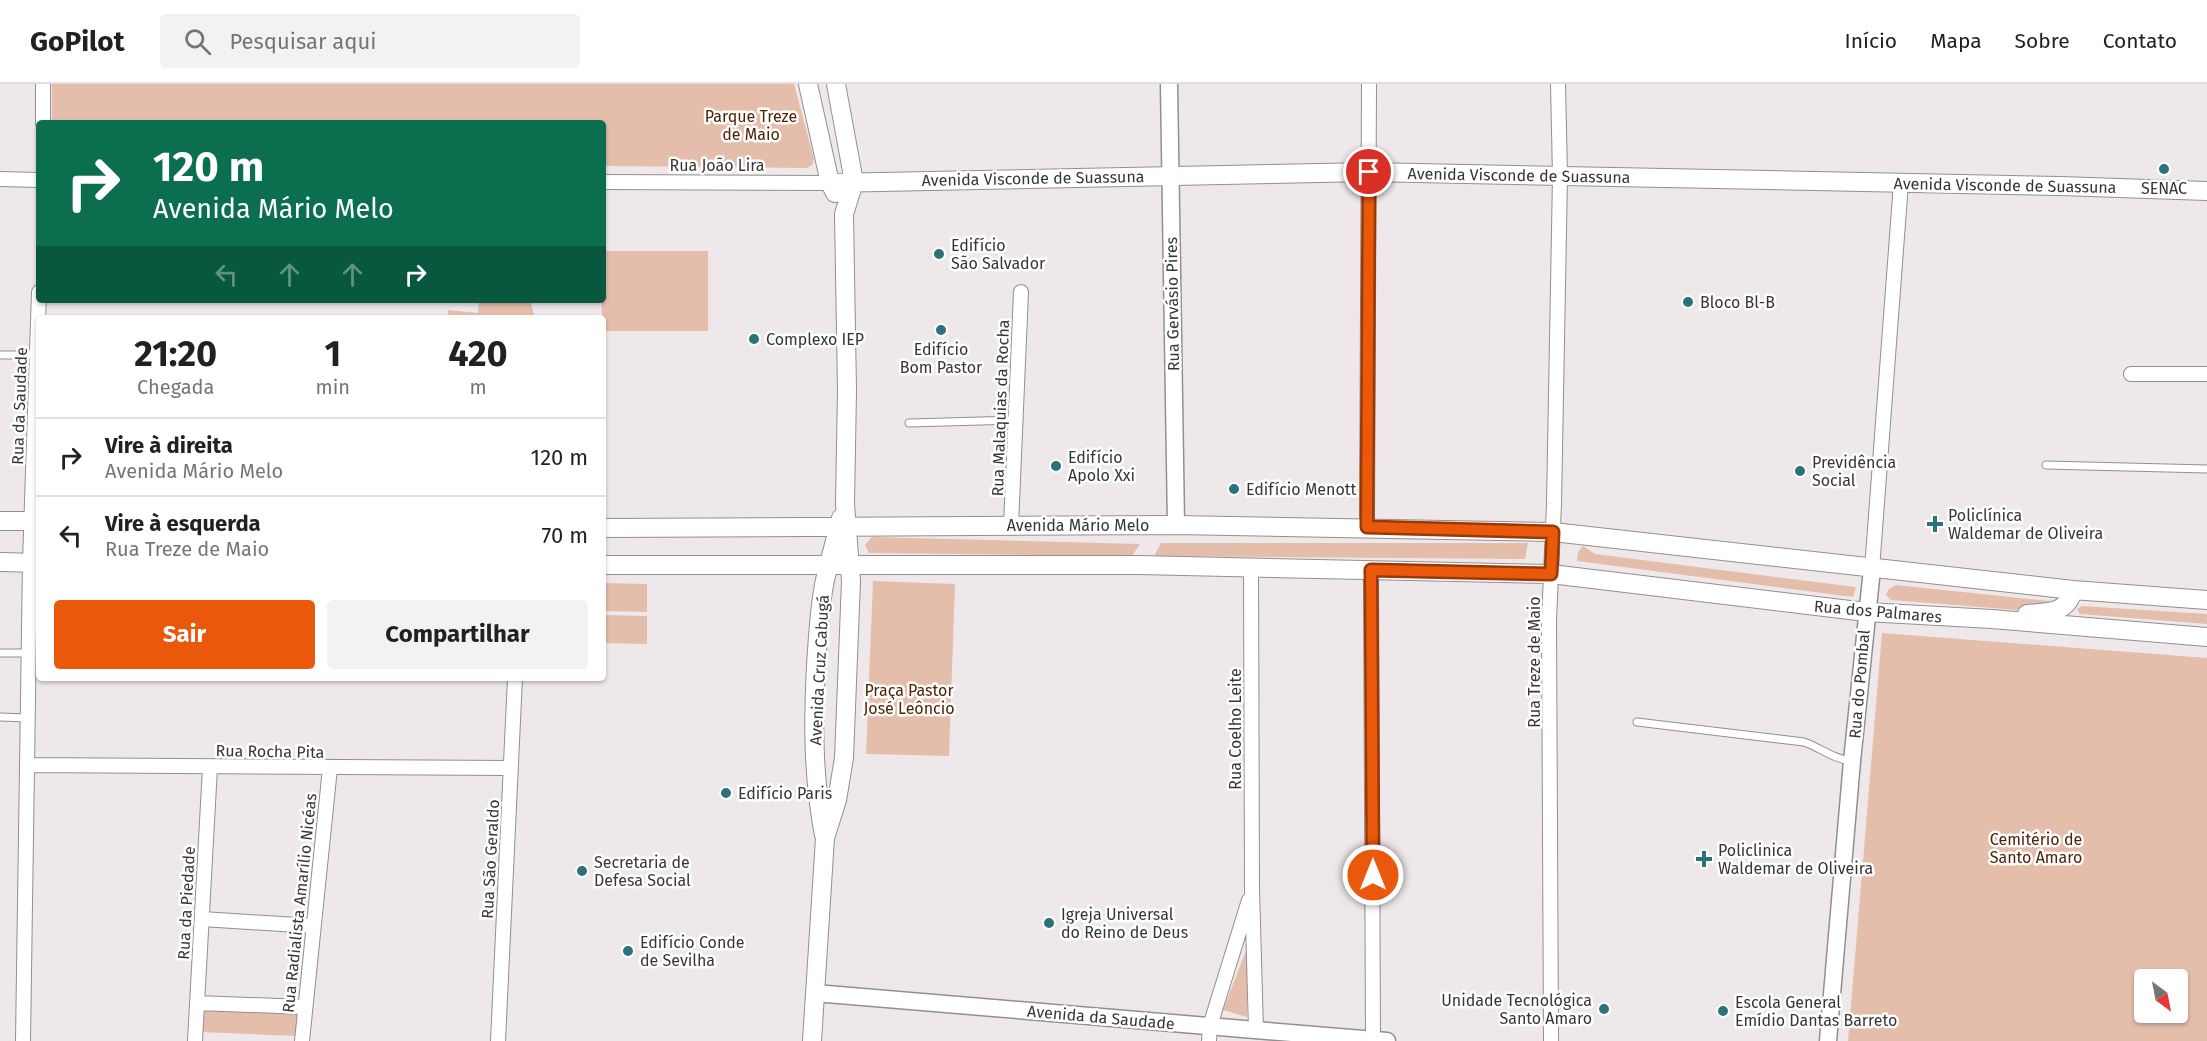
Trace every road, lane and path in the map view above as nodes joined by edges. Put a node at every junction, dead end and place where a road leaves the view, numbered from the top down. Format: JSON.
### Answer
{"nodes":[{"id":1,"x":43,"y":84,"type":"edge"},
{"id":2,"x":808,"y":84,"type":"edge"},
{"id":3,"x":836,"y":84,"type":"edge"},
{"id":4,"x":1169,"y":84,"type":"edge"},
{"id":5,"x":1368,"y":84,"type":"edge"},
{"id":6,"x":1558,"y":84,"type":"edge"},
{"id":7,"x":43,"y":120,"type":"edge"},
{"id":8,"x":1369,"y":172,"type":"junction"},
{"id":9,"x":1169,"y":175,"type":"junction"},
{"id":10,"x":1560,"y":176,"type":"junction"},
{"id":11,"x":0,"y":179,"type":"edge"},
{"id":12,"x":36,"y":180,"type":"edge"},
{"id":13,"x":606,"y":182,"type":"edge"},
{"id":14,"x":854,"y":182,"type":"junction"},
{"id":15,"x":831,"y":183,"type":"junction"},
{"id":16,"x":1901,"y":183,"type":"junction"},
{"id":17,"x":2207,"y":191,"type":"edge"},
{"id":18,"x":844,"y":214,"type":"junction"},
{"id":19,"x":1021,"y":292,"type":"dead end"},
{"id":20,"x":0,"y":355,"type":"edge"},
{"id":21,"x":36,"y":355,"type":"edge"},
{"id":22,"x":2131,"y":374,"type":"dead end"},
{"id":23,"x":2207,"y":374,"type":"edge"},
{"id":24,"x":1016,"y":420,"type":"junction"},
{"id":25,"x":909,"y":423,"type":"dead end"},
{"id":26,"x":2046,"y":465,"type":"dead end"},
{"id":27,"x":36,"y":466,"type":"edge"},
{"id":28,"x":2207,"y":469,"type":"edge"},
{"id":29,"x":0,"y":521,"type":"edge"},
{"id":30,"x":35,"y":521,"type":"edge"},
{"id":31,"x":1176,"y":525,"type":"junction"},
{"id":32,"x":1011,"y":526,"type":"junction"},
{"id":33,"x":843,"y":527,"type":"junction"},
{"id":34,"x":1367,"y":527,"type":"junction"},
{"id":35,"x":606,"y":528,"type":"edge"},
{"id":36,"x":1553,"y":532,"type":"junction"},
{"id":37,"x":0,"y":562,"type":"edge"},
{"id":38,"x":34,"y":562,"type":"edge"},
{"id":39,"x":606,"y":565,"type":"edge"},
{"id":40,"x":829,"y":565,"type":"junction"},
{"id":41,"x":850,"y":566,"type":"junction"},
{"id":42,"x":1251,"y":569,"type":"junction"},
{"id":43,"x":1872,"y":569,"type":"junction"},
{"id":44,"x":1371,"y":570,"type":"junction"},
{"id":45,"x":1551,"y":574,"type":"junction"},
{"id":46,"x":2073,"y":590,"type":"junction"},
{"id":47,"x":2207,"y":600,"type":"edge"},
{"id":48,"x":1866,"y":612,"type":"junction"},
{"id":49,"x":1992,"y":619,"type":"junction"},
{"id":50,"x":2207,"y":637,"type":"edge"},
{"id":51,"x":0,"y":653,"type":"edge"},
{"id":52,"x":28,"y":653,"type":"junction"},
{"id":53,"x":515,"y":681,"type":"edge"},
{"id":54,"x":0,"y":717,"type":"edge"},
{"id":55,"x":28,"y":718,"type":"junction"},
{"id":56,"x":1637,"y":722,"type":"dead end"},
{"id":57,"x":1852,"y":761,"type":"junction"},
{"id":58,"x":27,"y":765,"type":"junction"},
{"id":59,"x":210,"y":767,"type":"junction"},
{"id":60,"x":330,"y":768,"type":"junction"},
{"id":61,"x":511,"y":768,"type":"junction"},
{"id":62,"x":825,"y":838,"type":"junction"},
{"id":63,"x":1252,"y":889,"type":"junction"},
{"id":64,"x":202,"y":919,"type":"junction"},
{"id":65,"x":313,"y":926,"type":"junction"},
{"id":66,"x":815,"y":993,"type":"junction"},
{"id":67,"x":197,"y":1003,"type":"junction"},
{"id":68,"x":305,"y":1007,"type":"junction"},
{"id":69,"x":1256,"y":1030,"type":"junction"},
{"id":70,"x":1210,"y":1034,"type":"edge"},
{"id":71,"x":1378,"y":1040,"type":"edge"},
{"id":72,"x":23,"y":1041,"type":"edge"},
{"id":73,"x":195,"y":1041,"type":"edge"},
{"id":74,"x":302,"y":1041,"type":"edge"},
{"id":75,"x":498,"y":1041,"type":"edge"},
{"id":76,"x":812,"y":1041,"type":"edge"},
{"id":77,"x":1551,"y":1041,"type":"edge"},
{"id":78,"x":1828,"y":1041,"type":"edge"}],
"edges":[{"from":1,"to":7,"type":"street"},
{"from":2,"to":15,"type":"main road","name":"Avenida Cruz Cabugá"},
{"from":3,"to":14,"type":"main road","name":"Avenida Cruz Cabugá"},
{"from":4,"to":9,"type":"street","name":"Rua Gervásio Pires"},
{"from":5,"to":8,"type":"street"},
{"from":6,"to":10,"type":"street","name":"Rua Treze de Maio"},
{"from":8,"to":9,"type":"main road","name":"Avenida Visconde de Suassuna"},
{"from":8,"to":10,"type":"main road","name":"Avenida Visconde de Suassuna"},
{"from":8,"to":34,"type":"street"},
{"from":9,"to":14,"type":"main road","name":"Avenida Visconde de Suassuna"},
{"from":9,"to":31,"type":"street","name":"Rua Gervásio Pires"},
{"from":10,"to":16,"type":"main road","name":"Avenida Visconde de Suassuna"},
{"from":10,"to":36,"type":"street","name":"Rua Treze de Maio"},
{"from":11,"to":12,"type":"street"},
{"from":13,"to":15,"type":"street","name":"Rua João Lira"},
{"from":14,"to":15,"type":"main road","name":"Avenida Visconde de Suassuna"},
{"from":14,"to":18,"type":"main road","name":"Avenida Cruz Cabugá"},
{"from":15,"to":18,"type":"main road","name":"Avenida Cruz Cabugá"},
{"from":16,"to":17,"type":"main road","name":"Avenida Visconde de Suassuna"},
{"from":16,"to":43,"type":"street","name":"Rua do Pombal"},
{"from":18,"to":33,"type":"main road","name":"Avenida Cruz Cabugá"},
{"from":19,"to":24,"type":"street","name":"Rua Malaquias da Rocha"},
{"from":20,"to":21,"type":"lane"},
{"from":22,"to":23,"type":"street"},
{"from":24,"to":25,"type":"lane"},
{"from":24,"to":32,"type":"street","name":"Rua Malaquias da Rocha"},
{"from":26,"to":28,"type":"lane"},
{"from":27,"to":30,"type":"street","name":"Rua da Saudade"},
{"from":29,"to":30,"type":"main road"},
{"from":30,"to":38,"type":"street","name":"Rua da Saudade"},
{"from":31,"to":32,"type":"main road","name":"Avenida Mário Melo"},
{"from":31,"to":34,"type":"main road","name":"Avenida Mário Melo"},
{"from":32,"to":33,"type":"main road","name":"Avenida Mário Melo"},
{"from":33,"to":35,"type":"main road","name":"Avenida Mário Melo"},
{"from":33,"to":40,"type":"main road","name":"Avenida Cruz Cabugá"},
{"from":33,"to":41,"type":"main road","name":"Avenida Cruz Cabugá"},
{"from":34,"to":36,"type":"main road","name":"Avenida Mário Melo"},
{"from":36,"to":43,"type":"main road"},
{"from":36,"to":45,"type":"street","name":"Rua Treze de Maio"},
{"from":37,"to":38,"type":"main road"},
{"from":38,"to":52,"type":"street","name":"Rua da Saudade"},
{"from":39,"to":40,"type":"main road"},
{"from":40,"to":41,"type":"main road"},
{"from":40,"to":62,"type":"main road","name":"Avenida Cruz Cabugá"},
{"from":41,"to":42,"type":"main road"},
{"from":41,"to":62,"type":"main road","name":"Avenida Cruz Cabugá"},
{"from":42,"to":44,"type":"main road"},
{"from":42,"to":63,"type":"street","name":"Rua Coelho Leite"},
{"from":43,"to":46,"type":"main road"},
{"from":43,"to":48,"type":"street","name":"Rua do Pombal"},
{"from":44,"to":45,"type":"main road"},
{"from":44,"to":71,"type":"street"},
{"from":45,"to":48,"type":"main road","name":"Rua dos Palmares"},
{"from":45,"to":77,"type":"street","name":"Rua Treze de Maio"},
{"from":46,"to":47,"type":"main road"},
{"from":46,"to":49,"type":"main road"},
{"from":48,"to":49,"type":"main road","name":"Rua dos Palmares"},
{"from":48,"to":57,"type":"street","name":"Rua do Pombal"},
{"from":49,"to":50,"type":"main road","name":"Rua dos Palmares"},
{"from":51,"to":52,"type":"lane"},
{"from":52,"to":55,"type":"street","name":"Rua da Saudade"},
{"from":53,"to":61,"type":"street","name":"Rua São Geraldo"},
{"from":54,"to":55,"type":"lane"},
{"from":55,"to":58,"type":"street","name":"Rua da Saudade"},
{"from":56,"to":57,"type":"lane"},
{"from":57,"to":78,"type":"street","name":"Rua do Pombal"},
{"from":58,"to":59,"type":"street","name":"Rua Rocha Pita"},
{"from":58,"to":72,"type":"street","name":"Rua da Saudade"},
{"from":59,"to":60,"type":"street","name":"Rua Rocha Pita"},
{"from":59,"to":64,"type":"street","name":"Rua da Piedade"},
{"from":60,"to":61,"type":"street","name":"Rua Rocha Pita"},
{"from":60,"to":65,"type":"street","name":"Rua Radialista Amarílio Nicéas"},
{"from":61,"to":75,"type":"street","name":"Rua São Geraldo"},
{"from":62,"to":66,"type":"main road","name":"Avenida Cruz Cabugá"},
{"from":63,"to":69,"type":"street","name":"Rua Coelho Leite"},
{"from":63,"to":70,"type":"street","name":"Rua Coelho Leite"},
{"from":64,"to":65,"type":"street"},
{"from":64,"to":67,"type":"street","name":"Rua da Piedade"},
{"from":65,"to":68,"type":"street","name":"Rua Radialista Amarílio Nicéas"},
{"from":66,"to":70,"type":"street","name":"Avenida da Saudade"},
{"from":66,"to":76,"type":"main road","name":"Avenida Cruz Cabugá"},
{"from":67,"to":68,"type":"street"},
{"from":67,"to":73,"type":"street","name":"Rua da Piedade"},
{"from":68,"to":74,"type":"street","name":"Rua Radialista Amarílio Nicéas"},
{"from":69,"to":70,"type":"street","name":"Avenida da Saudade"},
{"from":69,"to":71,"type":"street","name":"Avenida da Saudade"}]}
